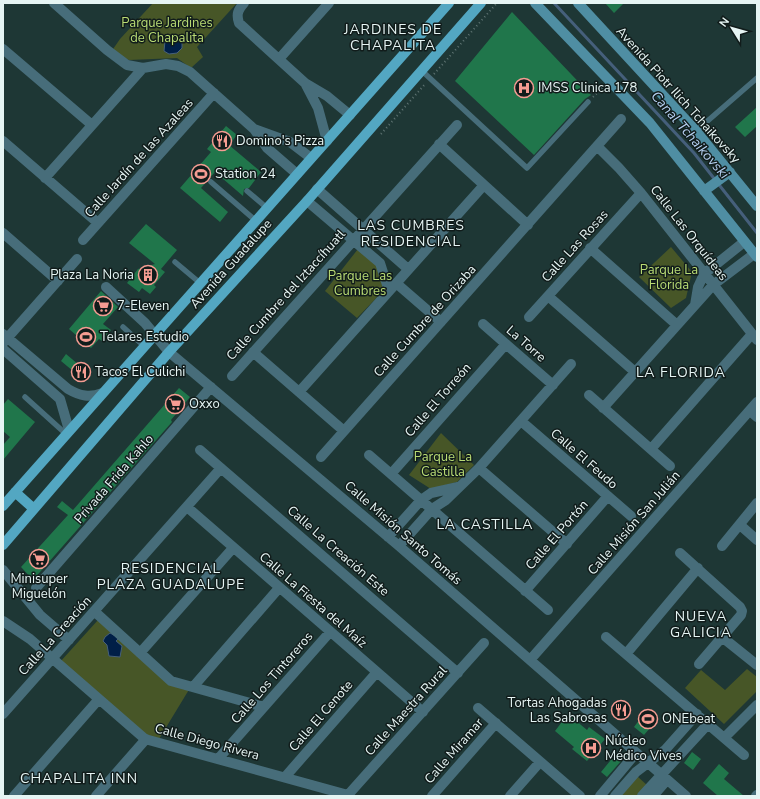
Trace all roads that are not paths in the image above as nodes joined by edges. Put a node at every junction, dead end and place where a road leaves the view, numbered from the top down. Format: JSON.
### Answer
{"nodes":[{"id":1,"x":54,"y":3,"type":"edge"},
{"id":2,"x":244,"y":3,"type":"edge"},
{"id":3,"x":329,"y":3,"type":"edge"},
{"id":4,"x":450,"y":3,"type":"edge"},
{"id":5,"x":481,"y":3,"type":"edge"},
{"id":6,"x":535,"y":3,"type":"edge"},
{"id":7,"x":578,"y":3,"type":"edge"},
{"id":8,"x":3,"y":49,"type":"edge"},
{"id":9,"x":279,"y":59,"type":"junction"},
{"id":10,"x":143,"y":68,"type":"junction"},
{"id":11,"x":421,"y":70,"type":"junction"},
{"id":12,"x":757,"y":78,"type":"edge"},
{"id":13,"x":305,"y":83,"type":"junction"},
{"id":14,"x":214,"y":93,"type":"junction"},
{"id":15,"x":588,"y":102,"type":"road end"},
{"id":16,"x":350,"y":115,"type":"junction"},
{"id":17,"x":621,"y":119,"type":"dead end"},
{"id":18,"x":92,"y":125,"type":"junction"},
{"id":19,"x":457,"y":125,"type":"dead end"},
{"id":20,"x":254,"y":129,"type":"junction"},
{"id":21,"x":696,"y":132,"type":"junction"},
{"id":22,"x":3,"y":141,"type":"edge"},
{"id":23,"x":327,"y":141,"type":"junction"},
{"id":24,"x":439,"y":144,"type":"junction"},
{"id":25,"x":597,"y":146,"type":"junction"},
{"id":26,"x":311,"y":158,"type":"junction"},
{"id":27,"x":730,"y":172,"type":"junction"},
{"id":28,"x":297,"y":174,"type":"junction"},
{"id":29,"x":45,"y":178,"type":"junction"},
{"id":30,"x":211,"y":182,"type":"dead end"},
{"id":31,"x":484,"y":185,"type":"junction"},
{"id":32,"x":707,"y":188,"type":"junction"},
{"id":33,"x":317,"y":189,"type":"junction"},
{"id":34,"x":247,"y":191,"type":"dead end"},
{"id":35,"x":641,"y":193,"type":"junction"},
{"id":36,"x":306,"y":200,"type":"junction"},
{"id":37,"x":757,"y":206,"type":"edge"},
{"id":38,"x":267,"y":208,"type":"junction"},
{"id":39,"x":256,"y":221,"type":"junction"},
{"id":40,"x":98,"y":223,"type":"junction"},
{"id":41,"x":528,"y":225,"type":"junction"},
{"id":42,"x":362,"y":230,"type":"junction"},
{"id":43,"x":3,"y":233,"type":"edge"},
{"id":44,"x":83,"y":240,"type":"dead end"},
{"id":45,"x":353,"y":240,"type":"junction"},
{"id":46,"x":744,"y":242,"type":"junction"},
{"id":47,"x":590,"y":248,"type":"junction"},
{"id":48,"x":389,"y":253,"type":"junction"},
{"id":49,"x":755,"y":256,"type":"edge"},
{"id":50,"x":77,"y":259,"type":"dead end"},
{"id":51,"x":175,"y":262,"type":"dead end"},
{"id":52,"x":380,"y":263,"type":"junction"},
{"id":53,"x":408,"y":269,"type":"junction"},
{"id":54,"x":704,"y":274,"type":"junction"},
{"id":55,"x":58,"y":281,"type":"junction"},
{"id":56,"x":200,"y":283,"type":"junction"},
{"id":57,"x":713,"y":285,"type":"junction"},
{"id":58,"x":106,"y":287,"type":"dead end"},
{"id":59,"x":392,"y":287,"type":"junction"},
{"id":60,"x":548,"y":296,"type":"junction"},
{"id":61,"x":695,"y":305,"type":"junction"},
{"id":62,"x":529,"y":317,"type":"dead end"},
{"id":63,"x":441,"y":322,"type":"junction"},
{"id":64,"x":483,"y":324,"type":"dead end"},
{"id":65,"x":677,"y":325,"type":"junction"},
{"id":66,"x":124,"y":327,"type":"dead end"},
{"id":67,"x":155,"y":334,"type":"junction"},
{"id":68,"x":755,"y":337,"type":"edge"},
{"id":69,"x":5,"y":338,"type":"edge"},
{"id":70,"x":506,"y":344,"type":"junction"},
{"id":71,"x":144,"y":346,"type":"junction"},
{"id":72,"x":3,"y":349,"type":"edge"},
{"id":73,"x":169,"y":352,"type":"junction"},
{"id":74,"x":253,"y":352,"type":"junction"},
{"id":75,"x":571,"y":364,"type":"dead end"},
{"id":76,"x":45,"y":371,"type":"junction"},
{"id":77,"x":635,"y":372,"type":"junction"},
{"id":78,"x":232,"y":376,"type":"dead end"},
{"id":79,"x":38,"y":380,"type":"junction"},
{"id":80,"x":553,"y":385,"type":"junction"},
{"id":81,"x":211,"y":387,"type":"junction"},
{"id":82,"x":68,"y":389,"type":"junction"},
{"id":83,"x":299,"y":392,"type":"junction"},
{"id":84,"x":102,"y":393,"type":"junction"},
{"id":85,"x":589,"y":395,"type":"dead end"},
{"id":86,"x":25,"y":397,"type":"dead end"},
{"id":87,"x":60,"y":398,"type":"junction"},
{"id":88,"x":757,"y":402,"type":"edge"},
{"id":89,"x":603,"y":408,"type":"junction"},
{"id":90,"x":753,"y":414,"type":"edge"},
{"id":91,"x":521,"y":421,"type":"junction"},
{"id":92,"x":344,"y":431,"type":"junction"},
{"id":93,"x":67,"y":432,"type":"junction"},
{"id":94,"x":651,"y":449,"type":"junction"},
{"id":95,"x":200,"y":450,"type":"dead end"},
{"id":96,"x":369,"y":455,"type":"dead end"},
{"id":97,"x":321,"y":457,"type":"dead end"},
{"id":98,"x":670,"y":466,"type":"dead end"},
{"id":99,"x":221,"y":468,"type":"junction"},
{"id":100,"x":479,"y":468,"type":"junction"},
{"id":101,"x":391,"y":474,"type":"junction"},
{"id":102,"x":459,"y":486,"type":"junction"},
{"id":103,"x":15,"y":492,"type":"junction"},
{"id":104,"x":608,"y":496,"type":"junction"},
{"id":105,"x":421,"y":500,"type":"junction"},
{"id":106,"x":757,"y":503,"type":"edge"},
{"id":107,"x":3,"y":506,"type":"edge"},
{"id":108,"x":187,"y":507,"type":"junction"},
{"id":109,"x":34,"y":509,"type":"junction"},
{"id":110,"x":432,"y":509,"type":"junction"},
{"id":111,"x":631,"y":516,"type":"dead end"},
{"id":112,"x":740,"y":525,"type":"junction"},
{"id":113,"x":388,"y":537,"type":"junction"},
{"id":114,"x":757,"y":540,"type":"edge"},
{"id":115,"x":567,"y":544,"type":"junction"},
{"id":116,"x":3,"y":545,"type":"edge"},
{"id":117,"x":399,"y":546,"type":"junction"},
{"id":118,"x":722,"y":546,"type":"dead end"},
{"id":119,"x":233,"y":548,"type":"junction"},
{"id":120,"x":680,"y":553,"type":"dead end"},
{"id":121,"x":698,"y":568,"type":"junction"},
{"id":122,"x":3,"y":570,"type":"edge"},
{"id":123,"x":36,"y":588,"type":"dead end"},
{"id":124,"x":280,"y":588,"type":"junction"},
{"id":125,"x":525,"y":591,"type":"junction"},
{"id":126,"x":548,"y":610,"type":"dead end"},
{"id":127,"x":94,"y":611,"type":"junction"},
{"id":128,"x":3,"y":621,"type":"edge"},
{"id":129,"x":330,"y":632,"type":"junction"},
{"id":130,"x":606,"y":637,"type":"dead end"},
{"id":131,"x":722,"y":637,"type":"junction"},
{"id":132,"x":69,"y":640,"type":"junction"},
{"id":133,"x":484,"y":643,"type":"dead end"},
{"id":134,"x":140,"y":653,"type":"junction"},
{"id":135,"x":626,"y":654,"type":"junction"},
{"id":136,"x":53,"y":658,"type":"junction"},
{"id":137,"x":530,"y":660,"type":"junction"},
{"id":138,"x":700,"y":664,"type":"dead end"},
{"id":139,"x":757,"y":665,"type":"edge"},
{"id":140,"x":376,"y":672,"type":"junction"},
{"id":141,"x":458,"y":673,"type":"junction"},
{"id":142,"x":192,"y":687,"type":"junction"},
{"id":143,"x":99,"y":699,"type":"junction"},
{"id":144,"x":757,"y":705,"type":"edge"},
{"id":145,"x":264,"y":707,"type":"junction"},
{"id":146,"x":478,"y":708,"type":"dead end"},
{"id":147,"x":423,"y":712,"type":"junction"},
{"id":148,"x":3,"y":714,"type":"edge"},
{"id":149,"x":697,"y":714,"type":"junction"},
{"id":150,"x":496,"y":724,"type":"junction"},
{"id":151,"x":708,"y":724,"type":"junction"},
{"id":152,"x":724,"y":738,"type":"junction"},
{"id":153,"x":146,"y":739,"type":"junction"},
{"id":154,"x":636,"y":753,"type":"junction"},
{"id":155,"x":744,"y":755,"type":"dead end"},
{"id":156,"x":218,"y":758,"type":"junction"},
{"id":157,"x":540,"y":762,"type":"junction"},
{"id":158,"x":648,"y":762,"type":"junction"},
{"id":159,"x":285,"y":777,"type":"junction"},
{"id":160,"x":664,"y":777,"type":"junction"},
{"id":161,"x":347,"y":795,"type":"edge"},
{"id":162,"x":14,"y":796,"type":"edge"},
{"id":163,"x":98,"y":796,"type":"edge"},
{"id":164,"x":432,"y":796,"type":"edge"},
{"id":165,"x":510,"y":796,"type":"edge"},
{"id":166,"x":580,"y":796,"type":"edge"},
{"id":167,"x":600,"y":796,"type":"edge"},
{"id":168,"x":615,"y":796,"type":"edge"},
{"id":169,"x":642,"y":796,"type":"edge"},
{"id":170,"x":654,"y":796,"type":"edge"},
{"id":171,"x":686,"y":796,"type":"edge"}],
"edges":[{"from":1,"to":10,"type":"street"},
{"from":2,"to":9,"type":"street"},
{"from":3,"to":9,"type":"street"},
{"from":4,"to":16,"type":"main road","name":"Avenida Guadalupe"},
{"from":5,"to":11,"type":"main road","name":"Avenida Guadalupe"},
{"from":6,"to":32,"type":"street"},
{"from":7,"to":21,"type":"street","name":"Avenida Piotr Ilich Tchaikovsky"},
{"from":8,"to":18,"type":"street"},
{"from":9,"to":13,"type":"street"},
{"from":10,"to":14,"type":"street"},
{"from":10,"to":18,"type":"street"},
{"from":11,"to":15,"type":"lane"},
{"from":11,"to":33,"type":"main road","name":"Avenida Guadalupe"},
{"from":12,"to":21,"type":"lane"},
{"from":13,"to":16,"type":"street"},
{"from":13,"to":23,"type":"street"},
{"from":14,"to":20,"type":"street"},
{"from":14,"to":40,"type":"street","name":"Calle Jardín de las Azaleas"},
{"from":16,"to":23,"type":"main road","name":"Avenida Guadalupe"},
{"from":17,"to":25,"type":"street","name":"Calle Cumbre de Orizaba"},
{"from":18,"to":29,"type":"street"},
{"from":19,"to":24,"type":"street","name":"Calle Cumbre del Iztaccíhuatl"},
{"from":20,"to":26,"type":"street"},
{"from":20,"to":28,"type":"street"},
{"from":21,"to":27,"type":"street","name":"Avenida Piotr Ilich Tchaikovsky"},
{"from":22,"to":29,"type":"street"},
{"from":23,"to":26,"type":"main road","name":"Avenida Guadalupe"},
{"from":24,"to":31,"type":"street"},
{"from":24,"to":42,"type":"street","name":"Calle Cumbre del Iztaccíhuatl"},
{"from":25,"to":35,"type":"street","name":"Calle Las Orquídeas"},
{"from":25,"to":41,"type":"street","name":"Calle Cumbre de Orizaba"},
{"from":26,"to":28,"type":"main road","name":"Avenida Guadalupe"},
{"from":27,"to":32,"type":"street"},
{"from":27,"to":37,"type":"street","name":"Avenida Piotr Ilich Tchaikovsky"},
{"from":28,"to":38,"type":"main road","name":"Avenida Guadalupe"},
{"from":29,"to":40,"type":"street"},
{"from":30,"to":39,"type":"lane"},
{"from":31,"to":41,"type":"street"},
{"from":31,"to":53,"type":"street"},
{"from":32,"to":46,"type":"street"},
{"from":33,"to":36,"type":"main road","name":"Avenida Guadalupe"},
{"from":33,"to":42,"type":"street"},
{"from":34,"to":38,"type":"lane"},
{"from":35,"to":47,"type":"street","name":"Calle Las Rosas"},
{"from":35,"to":54,"type":"street","name":"Calle Las Orquídeas"},
{"from":36,"to":45,"type":"street"},
{"from":36,"to":73,"type":"main road","name":"Avenida Guadalupe"},
{"from":38,"to":39,"type":"main road","name":"Avenida Guadalupe"},
{"from":39,"to":56,"type":"main road","name":"Avenida Guadalupe"},
{"from":40,"to":44,"type":"street","name":"Calle Jardín de las Azaleas"},
{"from":41,"to":63,"type":"street","name":"Calle Cumbre de Orizaba"},
{"from":42,"to":45,"type":"street","name":"Calle Cumbre del Iztaccíhuatl"},
{"from":42,"to":48,"type":"street"},
{"from":43,"to":55,"type":"street"},
{"from":45,"to":52,"type":"street"},
{"from":45,"to":74,"type":"street","name":"Calle Cumbre del Iztaccíhuatl"},
{"from":46,"to":49,"type":"street"},
{"from":46,"to":54,"type":"street"},
{"from":47,"to":60,"type":"street","name":"Calle Las Rosas"},
{"from":47,"to":65,"type":"street"},
{"from":48,"to":52,"type":"street"},
{"from":48,"to":53,"type":"street"},
{"from":49,"to":57,"type":"street"},
{"from":50,"to":55,"type":"street"},
{"from":51,"to":56,"type":"lane"},
{"from":52,"to":59,"type":"street"},
{"from":53,"to":59,"type":"street"},
{"from":54,"to":57,"type":"street","name":"Calle Las Orquídeas"},
{"from":54,"to":61,"type":"street"},
{"from":55,"to":69,"type":"street"},
{"from":56,"to":67,"type":"main road","name":"Avenida Guadalupe"},
{"from":57,"to":61,"type":"street"},
{"from":57,"to":68,"type":"street","name":"Calle Las Orquídeas"},
{"from":58,"to":67,"type":"street","name":"Calle Misión Santo Tomás"},
{"from":59,"to":63,"type":"street"},
{"from":59,"to":83,"type":"street"},
{"from":60,"to":62,"type":"street","name":"Calle Las Rosas"},
{"from":60,"to":77,"type":"street"},
{"from":61,"to":65,"type":"street"},
{"from":63,"to":92,"type":"street","name":"Calle Cumbre de Orizaba"},
{"from":64,"to":70,"type":"street","name":"La Torre"},
{"from":65,"to":77,"type":"street"},
{"from":66,"to":71,"type":"lane"},
{"from":67,"to":71,"type":"main road","name":"Avenida Guadalupe"},
{"from":67,"to":73,"type":"street","name":"Calle Misión Santo Tomás"},
{"from":68,"to":94,"type":"street"},
{"from":69,"to":76,"type":"street"},
{"from":70,"to":80,"type":"street","name":"La Torre"},
{"from":70,"to":101,"type":"street","name":"Calle El Torreón"},
{"from":71,"to":84,"type":"main road","name":"Avenida Guadalupe"},
{"from":72,"to":79,"type":"street"},
{"from":73,"to":81,"type":"street","name":"Calle Misión Santo Tomás"},
{"from":73,"to":109,"type":"main road","name":"Avenida Guadalupe"},
{"from":74,"to":78,"type":"street","name":"Calle Cumbre del Iztaccíhuatl"},
{"from":74,"to":83,"type":"street"},
{"from":75,"to":80,"type":"street"},
{"from":76,"to":79,"type":"street"},
{"from":76,"to":82,"type":"street"},
{"from":77,"to":89,"type":"street"},
{"from":79,"to":87,"type":"street"},
{"from":80,"to":91,"type":"street"},
{"from":81,"to":113,"type":"street","name":"Calle Misión Santo Tomás"},
{"from":81,"to":123,"type":"street","name":"Privada Frida Kahlo"},
{"from":82,"to":84,"type":"street"},
{"from":82,"to":87,"type":"street"},
{"from":83,"to":92,"type":"street"},
{"from":84,"to":93,"type":"main road","name":"Avenida Guadalupe"},
{"from":85,"to":89,"type":"street"},
{"from":86,"to":93,"type":"lane"},
{"from":87,"to":93,"type":"street"},
{"from":88,"to":90,"type":"street","name":"Calle Misión San Julián"},
{"from":89,"to":94,"type":"street"},
{"from":90,"to":137,"type":"street","name":"Calle Misión San Julián"},
{"from":91,"to":100,"type":"street"},
{"from":91,"to":104,"type":"street","name":"Calle El Feudo"},
{"from":92,"to":97,"type":"street","name":"Calle Cumbre de Orizaba"},
{"from":93,"to":103,"type":"main road","name":"Avenida Guadalupe"},
{"from":94,"to":98,"type":"street"},
{"from":95,"to":99,"type":"street","name":"Calle La Creación Este"},
{"from":96,"to":101,"type":"street"},
{"from":99,"to":108,"type":"street","name":"Calle La Creación"},
{"from":99,"to":141,"type":"street","name":"Calle La Creación Este"},
{"from":100,"to":102,"type":"street"},
{"from":100,"to":115,"type":"street"},
{"from":101,"to":105,"type":"street"},
{"from":102,"to":105,"type":"street"},
{"from":102,"to":110,"type":"street"},
{"from":103,"to":107,"type":"main road","name":"Avenida Guadalupe"},
{"from":103,"to":109,"type":"main road"},
{"from":104,"to":111,"type":"street","name":"Calle El Feudo"},
{"from":104,"to":115,"type":"street","name":"Calle El Portón"},
{"from":105,"to":110,"type":"street"},
{"from":105,"to":113,"type":"street"},
{"from":106,"to":112,"type":"street"},
{"from":108,"to":119,"type":"street","name":"Calle La Fiesta del Maíz"},
{"from":108,"to":127,"type":"street","name":"Calle La Creación"},
{"from":109,"to":116,"type":"main road","name":"Avenida Guadalupe"},
{"from":110,"to":117,"type":"street"},
{"from":110,"to":125,"type":"street"},
{"from":112,"to":114,"type":"street"},
{"from":112,"to":118,"type":"street"},
{"from":113,"to":117,"type":"street","name":"Calle Misión Santo Tomás"},
{"from":115,"to":125,"type":"street","name":"Calle El Portón"},
{"from":117,"to":137,"type":"street","name":"Calle Misión Santo Tomás"},
{"from":119,"to":124,"type":"street","name":"Calle La Fiesta del Maíz"},
{"from":119,"to":134,"type":"street"},
{"from":120,"to":121,"type":"street"},
{"from":121,"to":131,"type":"street"},
{"from":121,"to":135,"type":"street"},
{"from":122,"to":132,"type":"street"},
{"from":124,"to":129,"type":"street","name":"Calle La Fiesta del Maíz"},
{"from":124,"to":142,"type":"street"},
{"from":125,"to":126,"type":"street"},
{"from":127,"to":132,"type":"street","name":"Calle La Creación"},
{"from":127,"to":134,"type":"street"},
{"from":128,"to":136,"type":"street","name":"Calle Diego Rivera"},
{"from":129,"to":140,"type":"street","name":"Calle La Fiesta del Maíz"},
{"from":129,"to":145,"type":"street","name":"Calle Los Tintoreros"},
{"from":130,"to":135,"type":"street"},
{"from":131,"to":138,"type":"street"},
{"from":131,"to":139,"type":"street"},
{"from":132,"to":136,"type":"street","name":"Calle La Creación"},
{"from":133,"to":141,"type":"street","name":"Calle Maestra Rural"},
{"from":134,"to":142,"type":"street"},
{"from":135,"to":149,"type":"street"},
{"from":136,"to":143,"type":"street","name":"Calle Diego Rivera"},
{"from":136,"to":148,"type":"street","name":"Calle La Creación"},
{"from":137,"to":154,"type":"street","name":"Calle Misión Santo Tomás"},
{"from":140,"to":147,"type":"street","name":"Calle La Fiesta del Maíz"},
{"from":140,"to":159,"type":"street","name":"Calle El Cenote"},
{"from":141,"to":147,"type":"street","name":"Calle Maestra Rural"},
{"from":142,"to":145,"type":"street"},
{"from":143,"to":153,"type":"street","name":"Calle Diego Rivera"},
{"from":143,"to":162,"type":"street"},
{"from":144,"to":152,"type":"street"},
{"from":145,"to":156,"type":"street","name":"Calle Los Tintoreros"},
{"from":146,"to":150,"type":"street"},
{"from":147,"to":161,"type":"street","name":"Calle Maestra Rural"},
{"from":149,"to":151,"type":"street"},
{"from":149,"to":158,"type":"street"},
{"from":150,"to":157,"type":"street"},
{"from":150,"to":164,"type":"street","name":"Calle Miramar"},
{"from":151,"to":152,"type":"street"},
{"from":151,"to":160,"type":"street"},
{"from":152,"to":155,"type":"street"},
{"from":153,"to":156,"type":"street","name":"Calle Diego Rivera"},
{"from":153,"to":163,"type":"street"},
{"from":154,"to":158,"type":"street","name":"Calle Misión Santo Tomás"},
{"from":154,"to":167,"type":"street"},
{"from":156,"to":159,"type":"street","name":"Calle Diego Rivera"},
{"from":157,"to":165,"type":"street"},
{"from":157,"to":166,"type":"street"},
{"from":158,"to":160,"type":"street","name":"Calle Misión Santo Tomás"},
{"from":158,"to":168,"type":"street"},
{"from":159,"to":161,"type":"street","name":"Calle Diego Rivera"},
{"from":160,"to":169,"type":"street"},
{"from":160,"to":170,"type":"street"},
{"from":160,"to":171,"type":"street","name":"Calle Misión Santo Tomás"}]}
